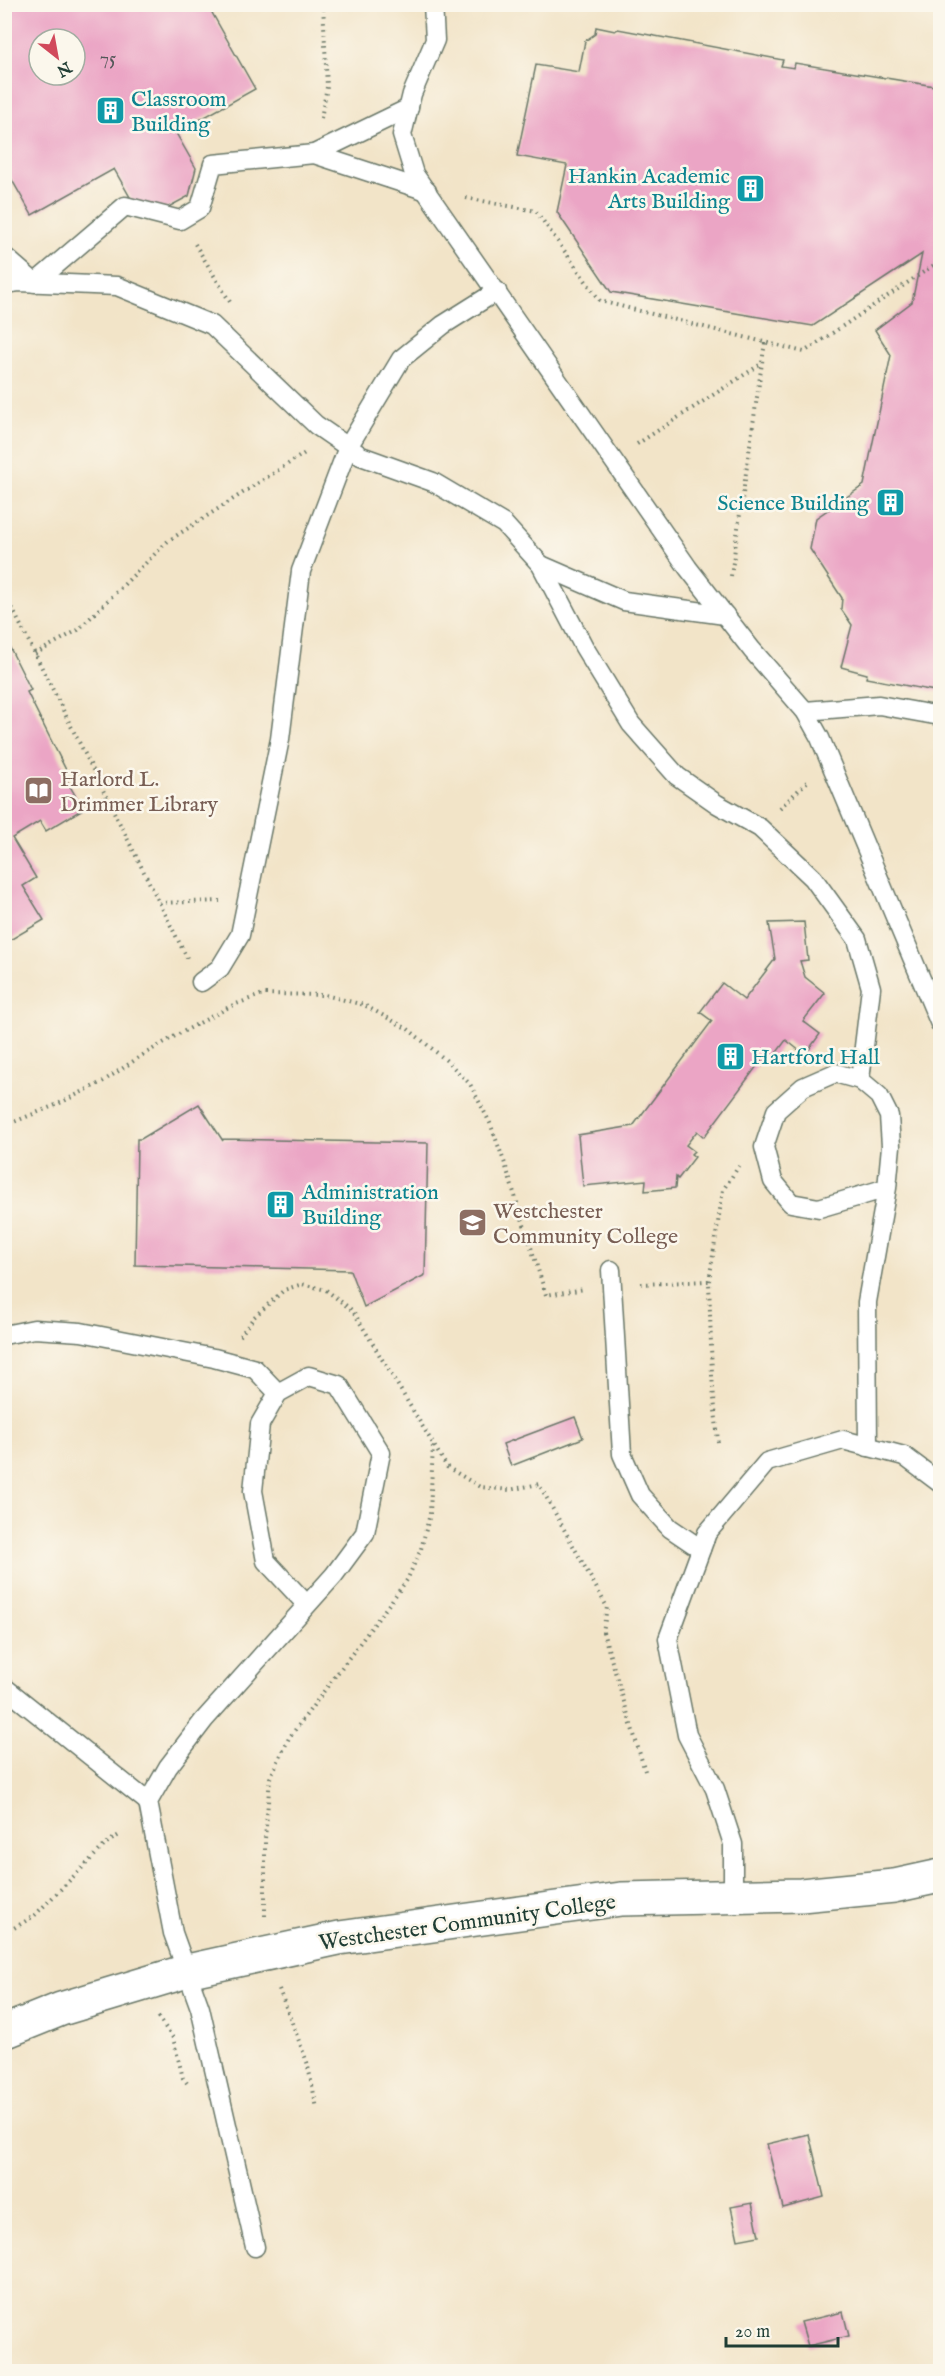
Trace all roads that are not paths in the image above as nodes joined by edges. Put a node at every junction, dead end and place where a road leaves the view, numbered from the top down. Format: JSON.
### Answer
{"nodes":[{"id":1,"x":433,"y":6,"type":"edge"},
{"id":2,"x":409,"y":108,"type":"junction"},
{"id":3,"x":314,"y":154,"type":"junction"},
{"id":4,"x":427,"y":191,"type":"junction"},
{"id":5,"x":4,"y":256,"type":"edge"},
{"id":6,"x":35,"y":283,"type":"junction"},
{"id":7,"x":4,"y":284,"type":"edge"},
{"id":8,"x":497,"y":291,"type":"junction"},
{"id":9,"x":348,"y":447,"type":"junction"},
{"id":10,"x":541,"y":565,"type":"junction"},
{"id":11,"x":725,"y":615,"type":"junction"},
{"id":12,"x":806,"y":711,"type":"junction"},
{"id":13,"x":940,"y":716,"type":"edge"},
{"id":14,"x":201,"y":982,"type":"road end"},
{"id":15,"x":940,"y":1024,"type":"edge"},
{"id":16,"x":860,"y":1080,"type":"junction"},
{"id":17,"x":887,"y":1188,"type":"junction"},
{"id":18,"x":611,"y":1278,"type":"road end"},
{"id":19,"x":4,"y":1335,"type":"edge"},
{"id":20,"x":279,"y":1393,"type":"junction"},
{"id":21,"x":868,"y":1447,"type":"junction"},
{"id":22,"x":939,"y":1478,"type":"edge"},
{"id":23,"x":701,"y":1549,"type":"junction"},
{"id":24,"x":307,"y":1605,"type":"junction"},
{"id":25,"x":4,"y":1687,"type":"edge"},
{"id":26,"x":148,"y":1802,"type":"junction"},
{"id":27,"x":940,"y":1876,"type":"edge"},
{"id":28,"x":733,"y":1896,"type":"junction"},
{"id":29,"x":187,"y":1971,"type":"junction"},
{"id":30,"x":4,"y":2032,"type":"edge"},
{"id":31,"x":255,"y":2247,"type":"dead end"}],
"edges":[{"from":1,"to":2,"type":"lane"},
{"from":2,"to":3,"type":"lane"},
{"from":2,"to":4,"type":"lane"},
{"from":3,"to":4,"type":"lane"},
{"from":3,"to":6,"type":"lane"},
{"from":4,"to":8,"type":"lane"},
{"from":5,"to":6,"type":"lane"},
{"from":6,"to":7,"type":"lane"},
{"from":6,"to":9,"type":"lane"},
{"from":8,"to":9,"type":"lane"},
{"from":8,"to":11,"type":"lane"},
{"from":9,"to":10,"type":"lane"},
{"from":9,"to":14,"type":"lane"},
{"from":10,"to":11,"type":"lane"},
{"from":10,"to":16,"type":"lane"},
{"from":11,"to":12,"type":"lane"},
{"from":12,"to":13,"type":"lane"},
{"from":12,"to":15,"type":"lane"},
{"from":16,"to":17,"type":"lane"},
{"from":16,"to":17,"type":"lane"},
{"from":17,"to":21,"type":"lane"},
{"from":18,"to":23,"type":"lane"},
{"from":19,"to":20,"type":"lane"},
{"from":20,"to":24,"type":"lane"},
{"from":20,"to":24,"type":"lane"},
{"from":21,"to":22,"type":"lane"},
{"from":21,"to":23,"type":"lane"},
{"from":23,"to":28,"type":"lane"},
{"from":24,"to":26,"type":"lane"},
{"from":25,"to":26,"type":"lane"},
{"from":26,"to":29,"type":"lane"},
{"from":27,"to":28,"type":"street","name":"Westchester Community College"},
{"from":28,"to":29,"type":"street","name":"Westchester Community College"},
{"from":29,"to":30,"type":"street","name":"Westchester Community College"},
{"from":29,"to":31,"type":"lane"}]}
